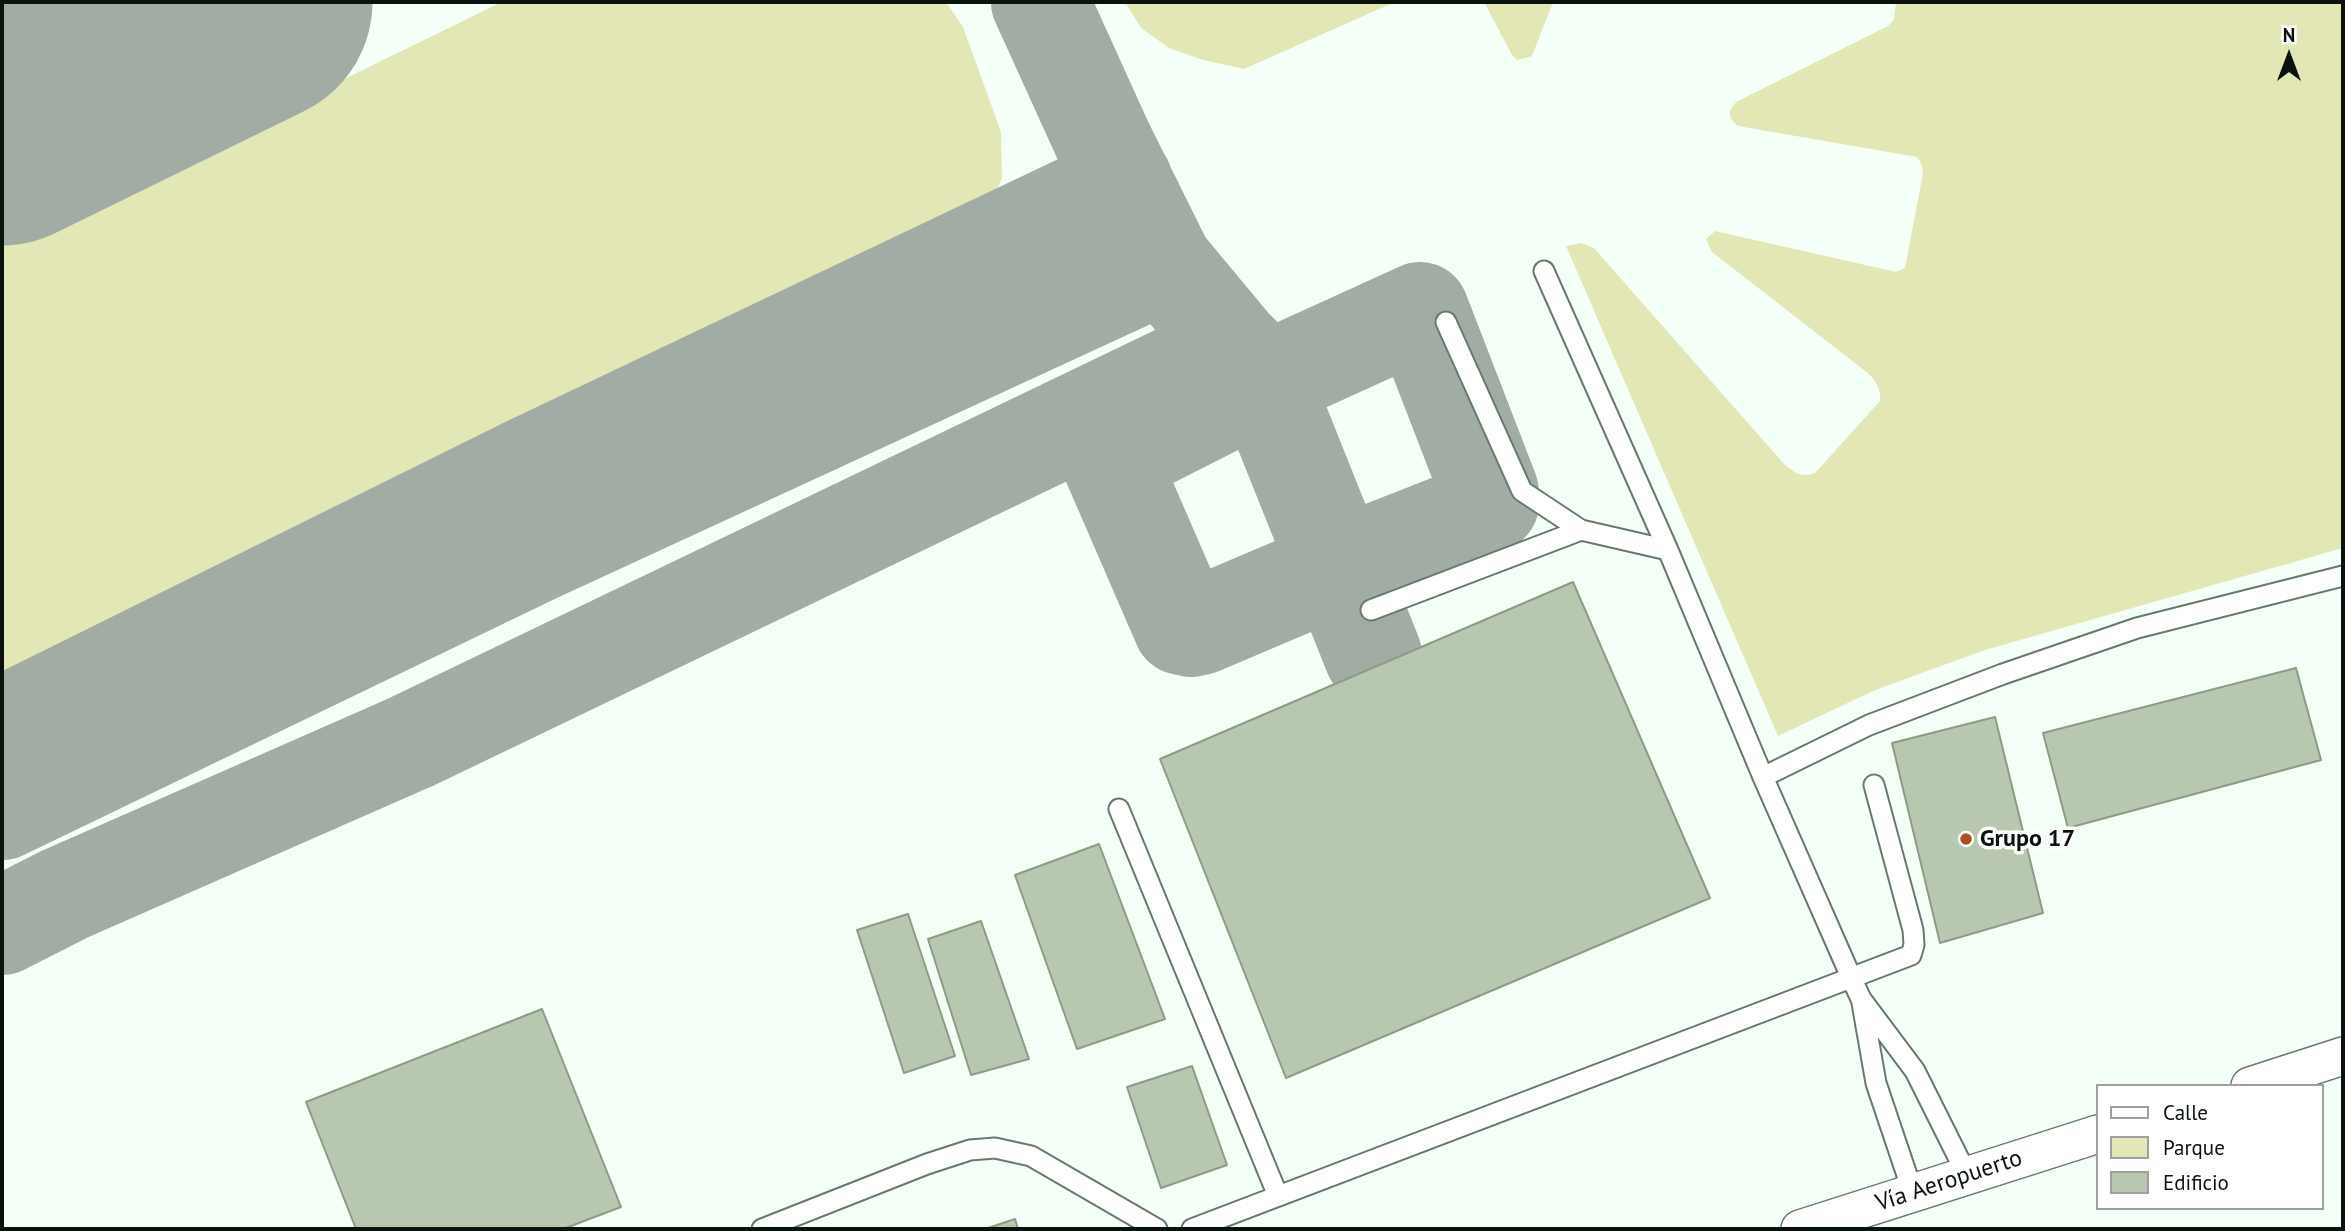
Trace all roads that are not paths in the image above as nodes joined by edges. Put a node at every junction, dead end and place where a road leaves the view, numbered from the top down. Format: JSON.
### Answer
{"nodes":[{"id":1,"x":1544,"y":271,"type":"dead end"},
{"id":2,"x":1446,"y":322,"type":"dead end"},
{"id":3,"x":1581,"y":530,"type":"junction"},
{"id":4,"x":1668,"y":550,"type":"junction"},
{"id":5,"x":2343,"y":576,"type":"edge"},
{"id":6,"x":1371,"y":610,"type":"dead end"},
{"id":7,"x":1763,"y":777,"type":"junction"},
{"id":8,"x":1874,"y":786,"type":"dead end"},
{"id":9,"x":1119,"y":809,"type":"dead end"},
{"id":10,"x":1851,"y":977,"type":"junction"},
{"id":11,"x":1861,"y":999,"type":"junction"},
{"id":12,"x":2343,"y":1056,"type":"edge"},
{"id":13,"x":2256,"y":1084,"type":"edge"},
{"id":14,"x":2096,"y":1135,"type":"edge"},
{"id":15,"x":1967,"y":1175,"type":"junction"},
{"id":16,"x":1913,"y":1193,"type":"junction"},
{"id":17,"x":1278,"y":1196,"type":"junction"},
{"id":18,"x":762,"y":1229,"type":"edge"},
{"id":19,"x":1157,"y":1229,"type":"edge"},
{"id":20,"x":1192,"y":1229,"type":"edge"},
{"id":21,"x":1800,"y":1229,"type":"edge"}],
"edges":[{"from":1,"to":4,"type":"lane"},
{"from":2,"to":3,"type":"lane"},
{"from":3,"to":4,"type":"lane"},
{"from":3,"to":6,"type":"lane"},
{"from":4,"to":7,"type":"lane"},
{"from":5,"to":7,"type":"lane"},
{"from":7,"to":10,"type":"lane"},
{"from":8,"to":10,"type":"lane"},
{"from":9,"to":17,"type":"lane"},
{"from":10,"to":11,"type":"lane"},
{"from":10,"to":17,"type":"lane"},
{"from":11,"to":15,"type":"lane"},
{"from":11,"to":16,"type":"lane"},
{"from":12,"to":13,"type":"street"},
{"from":14,"to":15,"type":"street","name":"Vía Aeropuerto"},
{"from":15,"to":16,"type":"street","name":"Vía Aeropuerto"},
{"from":16,"to":21,"type":"street","name":"Vía Aeropuerto"},
{"from":17,"to":20,"type":"lane"},
{"from":18,"to":19,"type":"lane"}]}
